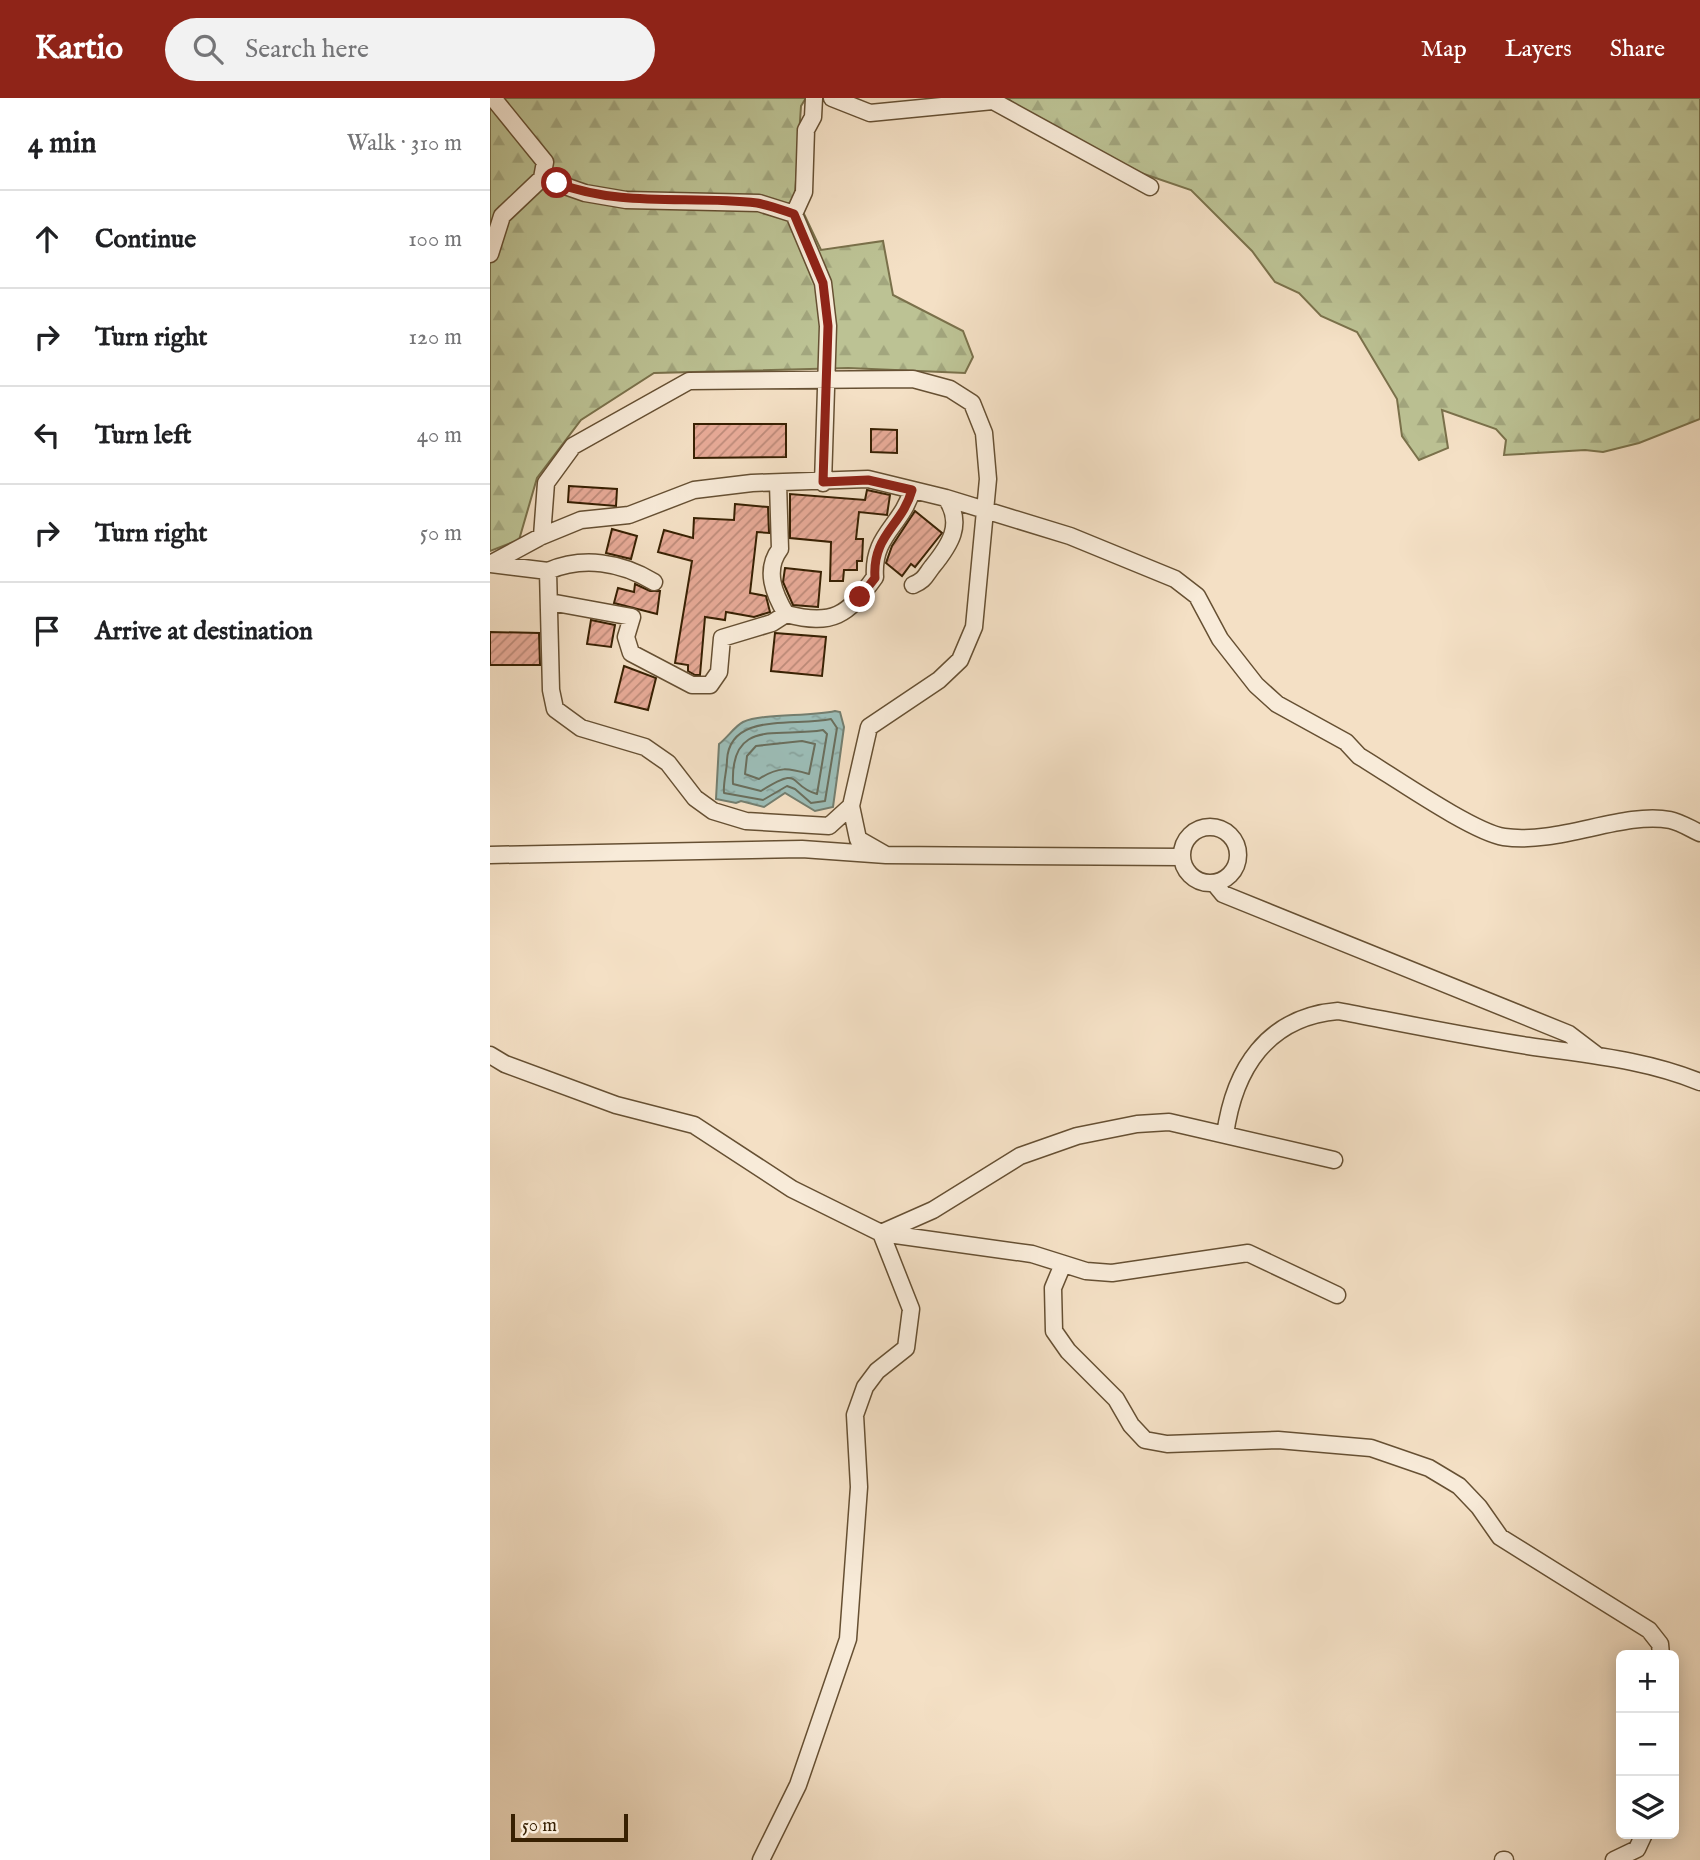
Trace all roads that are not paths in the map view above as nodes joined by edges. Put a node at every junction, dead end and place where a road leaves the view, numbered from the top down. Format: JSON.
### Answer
{"nodes":[{"id":1,"x":494,"y":98,"type":"edge"},
{"id":2,"x":814,"y":98,"type":"edge"},
{"id":3,"x":832,"y":98,"type":"edge"},
{"id":4,"x":542,"y":178,"type":"junction"},
{"id":5,"x":1150,"y":187,"type":"dead end"},
{"id":6,"x":794,"y":214,"type":"junction"},
{"id":7,"x":490,"y":254,"type":"edge"},
{"id":8,"x":828,"y":372,"type":"junction"},
{"id":9,"x":778,"y":482,"type":"junction"},
{"id":10,"x":823,"y":482,"type":"junction"},
{"id":11,"x":912,"y":490,"type":"junction"},
{"id":12,"x":946,"y":498,"type":"junction"},
{"id":13,"x":984,"y":512,"type":"junction"},
{"id":14,"x":542,"y":536,"type":"junction"},
{"id":15,"x":491,"y":564,"type":"edge"},
{"id":16,"x":548,"y":571,"type":"junction"},
{"id":17,"x":654,"y":582,"type":"dead end"},
{"id":18,"x":913,"y":585,"type":"dead end"},
{"id":19,"x":550,"y":602,"type":"junction"},
{"id":20,"x":786,"y":614,"type":"junction"},
{"id":21,"x":851,"y":806,"type":"junction"},
{"id":22,"x":1700,"y":833,"type":"edge"},
{"id":23,"x":490,"y":855,"type":"edge"},
{"id":24,"x":886,"y":855,"type":"junction"},
{"id":25,"x":1182,"y":856,"type":"junction"},
{"id":26,"x":1213,"y":883,"type":"junction"},
{"id":27,"x":490,"y":1055,"type":"edge"},
{"id":28,"x":1598,"y":1057,"type":"junction"},
{"id":29,"x":1700,"y":1083,"type":"edge"},
{"id":30,"x":1225,"y":1135,"type":"junction"},
{"id":31,"x":1334,"y":1160,"type":"dead end"},
{"id":32,"x":881,"y":1233,"type":"junction"},
{"id":33,"x":1063,"y":1264,"type":"junction"},
{"id":34,"x":1337,"y":1295,"type":"dead end"},
{"id":35,"x":1661,"y":1650,"type":"edge"},
{"id":36,"x":1642,"y":1839,"type":"edge"},
{"id":37,"x":761,"y":1860,"type":"edge"},
{"id":38,"x":1614,"y":1860,"type":"edge"}],
"edges":[{"from":1,"to":4,"type":"street"},
{"from":2,"to":6,"type":"street"},
{"from":3,"to":5,"type":"street"},
{"from":4,"to":6,"type":"street"},
{"from":4,"to":7,"type":"street"},
{"from":6,"to":8,"type":"street"},
{"from":8,"to":10,"type":"street"},
{"from":8,"to":13,"type":"street"},
{"from":8,"to":14,"type":"street"},
{"from":9,"to":10,"type":"street"},
{"from":9,"to":14,"type":"street"},
{"from":9,"to":20,"type":"street"},
{"from":10,"to":11,"type":"street"},
{"from":11,"to":12,"type":"street"},
{"from":11,"to":20,"type":"street"},
{"from":12,"to":13,"type":"street"},
{"from":12,"to":18,"type":"street"},
{"from":13,"to":21,"type":"street"},
{"from":13,"to":22,"type":"street"},
{"from":14,"to":15,"type":"street"},
{"from":15,"to":16,"type":"street"},
{"from":16,"to":17,"type":"street"},
{"from":16,"to":19,"type":"street"},
{"from":19,"to":20,"type":"street"},
{"from":19,"to":21,"type":"street"},
{"from":21,"to":24,"type":"street"},
{"from":23,"to":24,"type":"street"},
{"from":24,"to":25,"type":"street"},
{"from":25,"to":26,"type":"street"},
{"from":25,"to":26,"type":"street"},
{"from":26,"to":28,"type":"street"},
{"from":27,"to":32,"type":"street"},
{"from":28,"to":29,"type":"street"},
{"from":28,"to":30,"type":"street"},
{"from":30,"to":31,"type":"street"},
{"from":30,"to":32,"type":"street"},
{"from":32,"to":33,"type":"street"},
{"from":32,"to":37,"type":"street"},
{"from":33,"to":34,"type":"street"},
{"from":33,"to":35,"type":"street"},
{"from":36,"to":38,"type":"street"}]}
